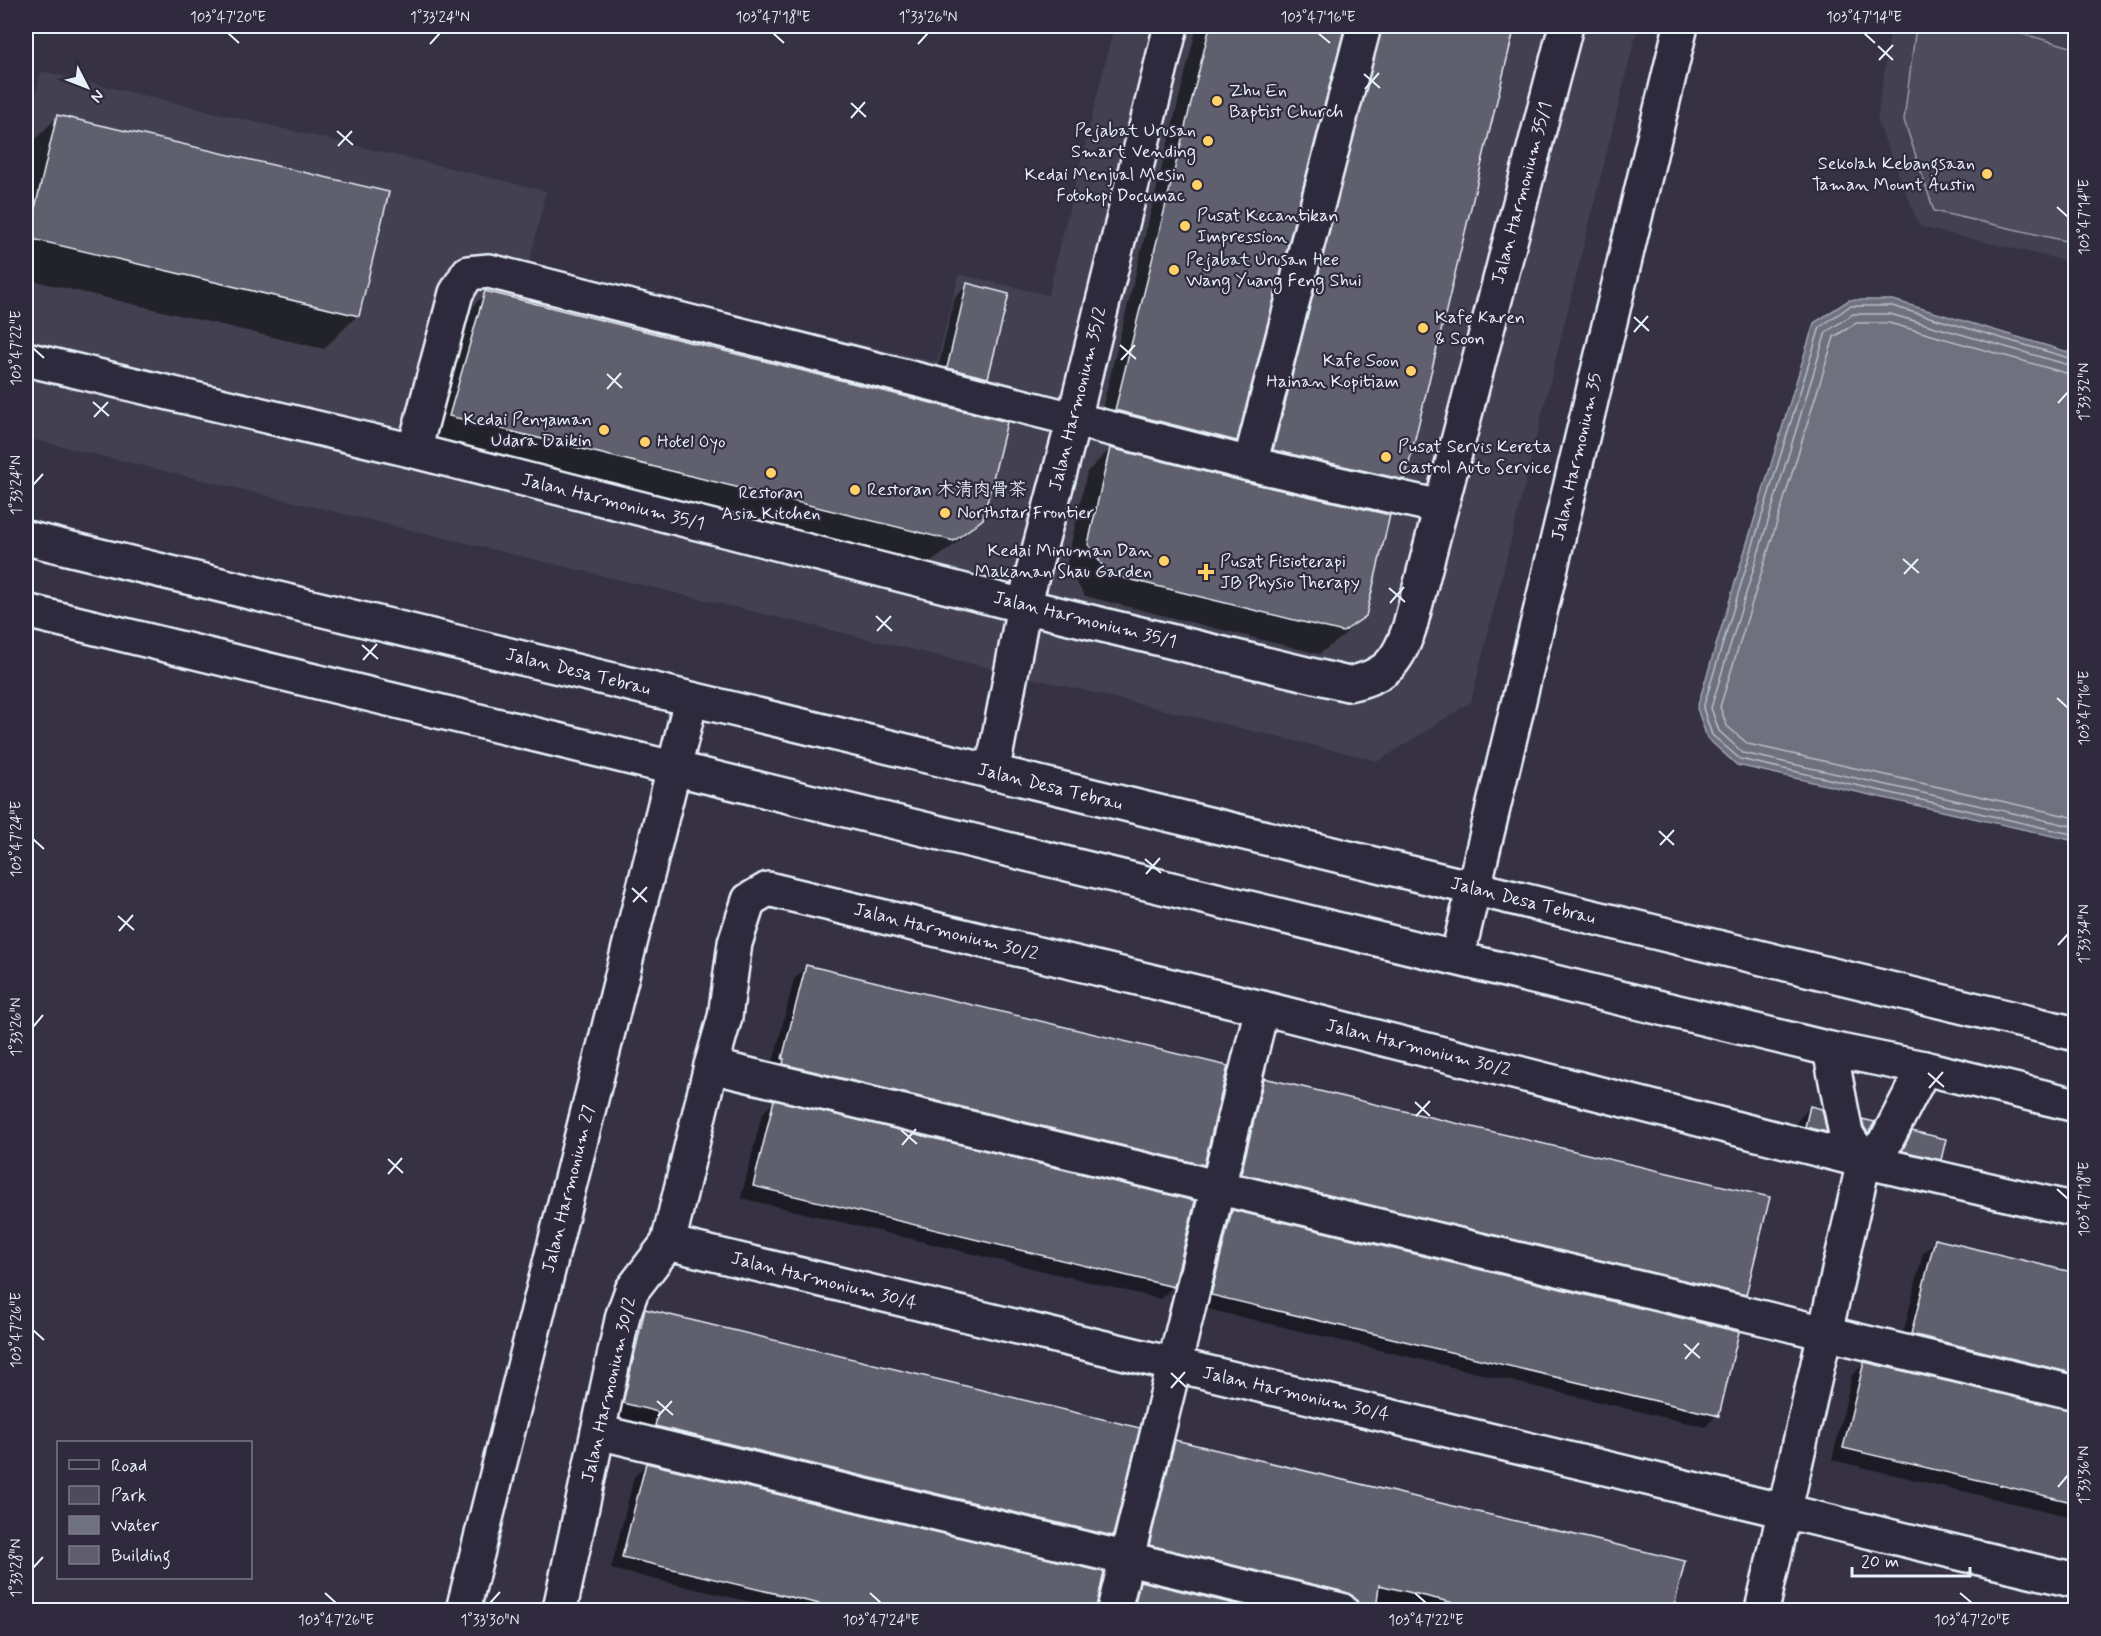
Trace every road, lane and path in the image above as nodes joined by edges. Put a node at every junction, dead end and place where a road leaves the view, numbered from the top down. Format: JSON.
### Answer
{"nodes":[{"id":1,"x":1171,"y":26,"type":"edge"},
{"id":2,"x":1364,"y":26,"type":"edge"},
{"id":3,"x":1566,"y":26,"type":"edge"},
{"id":4,"x":1681,"y":26,"type":"edge"},
{"id":5,"x":26,"y":358,"type":"edge"},
{"id":6,"x":1074,"y":419,"type":"junction"},
{"id":7,"x":414,"y":451,"type":"junction"},
{"id":8,"x":1250,"y":464,"type":"junction"},
{"id":9,"x":1441,"y":507,"type":"junction"},
{"id":10,"x":26,"y":538,"type":"edge"},
{"id":11,"x":1024,"y":606,"type":"junction"},
{"id":12,"x":26,"y":611,"type":"edge"},
{"id":13,"x":692,"y":700,"type":"junction"},
{"id":14,"x":675,"y":768,"type":"junction"},
{"id":15,"x":992,"y":773,"type":"junction"},
{"id":16,"x":1474,"y":889,"type":"junction"},
{"id":17,"x":1457,"y":958,"type":"junction"},
{"id":18,"x":1262,"y":1008,"type":"junction"},
{"id":19,"x":2076,"y":1034,"type":"edge"},
{"id":20,"x":1830,"y":1049,"type":"junction"},
{"id":21,"x":711,"y":1066,"type":"junction"},
{"id":22,"x":1924,"y":1068,"type":"junction"},
{"id":23,"x":2076,"y":1105,"type":"edge"},
{"id":24,"x":1864,"y":1161,"type":"junction"},
{"id":25,"x":1218,"y":1188,"type":"junction"},
{"id":26,"x":2076,"y":1209,"type":"edge"},
{"id":27,"x":668,"y":1243,"type":"junction"},
{"id":28,"x":1825,"y":1334,"type":"junction"},
{"id":29,"x":1174,"y":1365,"type":"junction"},
{"id":30,"x":2076,"y":1393,"type":"edge"},
{"id":31,"x":598,"y":1432,"type":"junction"},
{"id":32,"x":1785,"y":1511,"type":"junction"},
{"id":33,"x":1127,"y":1559,"type":"junction"},
{"id":34,"x":2076,"y":1581,"type":"edge"},
{"id":35,"x":463,"y":1611,"type":"edge"},
{"id":36,"x":562,"y":1611,"type":"edge"},
{"id":37,"x":1114,"y":1611,"type":"edge"},
{"id":38,"x":1341,"y":1611,"type":"edge"},
{"id":39,"x":1762,"y":1611,"type":"edge"}],
"edges":[{"from":1,"to":6,"type":"street","name":"Jalan Harmonium 35/2"},
{"from":2,"to":8,"type":"street"},
{"from":3,"to":9,"type":"street","name":"Jalan Harmonium 35/1"},
{"from":4,"to":16,"type":"street","name":"Jalan Harmonium 35"},
{"from":5,"to":7,"type":"street","name":"Jalan Harmonium 35/1"},
{"from":6,"to":7,"type":"street"},
{"from":6,"to":8,"type":"street"},
{"from":6,"to":11,"type":"street","name":"Jalan Harmonium 35/2"},
{"from":7,"to":11,"type":"street","name":"Jalan Harmonium 35/1"},
{"from":8,"to":9,"type":"street"},
{"from":9,"to":11,"type":"street","name":"Jalan Harmonium 35/1"},
{"from":10,"to":13,"type":"street","name":"Jalan Desa Tebrau"},
{"from":11,"to":15,"type":"street","name":"Jalan Harmonium 35/2"},
{"from":12,"to":14,"type":"street"},
{"from":13,"to":14,"type":"street","name":"Jalan Harmonium 27"},
{"from":13,"to":15,"type":"street","name":"Jalan Desa Tebrau"},
{"from":14,"to":17,"type":"street"},
{"from":14,"to":35,"type":"street","name":"Jalan Harmonium 27"},
{"from":15,"to":16,"type":"street","name":"Jalan Desa Tebrau"},
{"from":16,"to":17,"type":"street","name":"Jalan Harmonium 35"},
{"from":16,"to":19,"type":"street","name":"Jalan Desa Tebrau"},
{"from":17,"to":20,"type":"street"},
{"from":18,"to":21,"type":"street","name":"Jalan Harmonium 30/2"},
{"from":18,"to":24,"type":"street","name":"Jalan Harmonium 30/2"},
{"from":18,"to":25,"type":"street"},
{"from":20,"to":22,"type":"street"},
{"from":20,"to":24,"type":"street"},
{"from":21,"to":25,"type":"street"},
{"from":21,"to":27,"type":"street","name":"Jalan Harmonium 30/2"},
{"from":22,"to":23,"type":"street"},
{"from":22,"to":24,"type":"street"},
{"from":24,"to":26,"type":"street","name":"Jalan Harmonium 30/2"},
{"from":24,"to":28,"type":"street"},
{"from":25,"to":28,"type":"street"},
{"from":25,"to":29,"type":"street"},
{"from":27,"to":29,"type":"street","name":"Jalan Harmonium 30/4"},
{"from":27,"to":31,"type":"street","name":"Jalan Harmonium 30/2"},
{"from":28,"to":30,"type":"street"},
{"from":28,"to":32,"type":"street"},
{"from":29,"to":32,"type":"street","name":"Jalan Harmonium 30/4"},
{"from":29,"to":33,"type":"street"},
{"from":31,"to":33,"type":"street"},
{"from":31,"to":36,"type":"street","name":"Jalan Harmonium 30/2"},
{"from":32,"to":34,"type":"street","name":"Jalan Harmonium 30/4"},
{"from":32,"to":39,"type":"street"},
{"from":33,"to":37,"type":"street"},
{"from":33,"to":38,"type":"street"}]}
